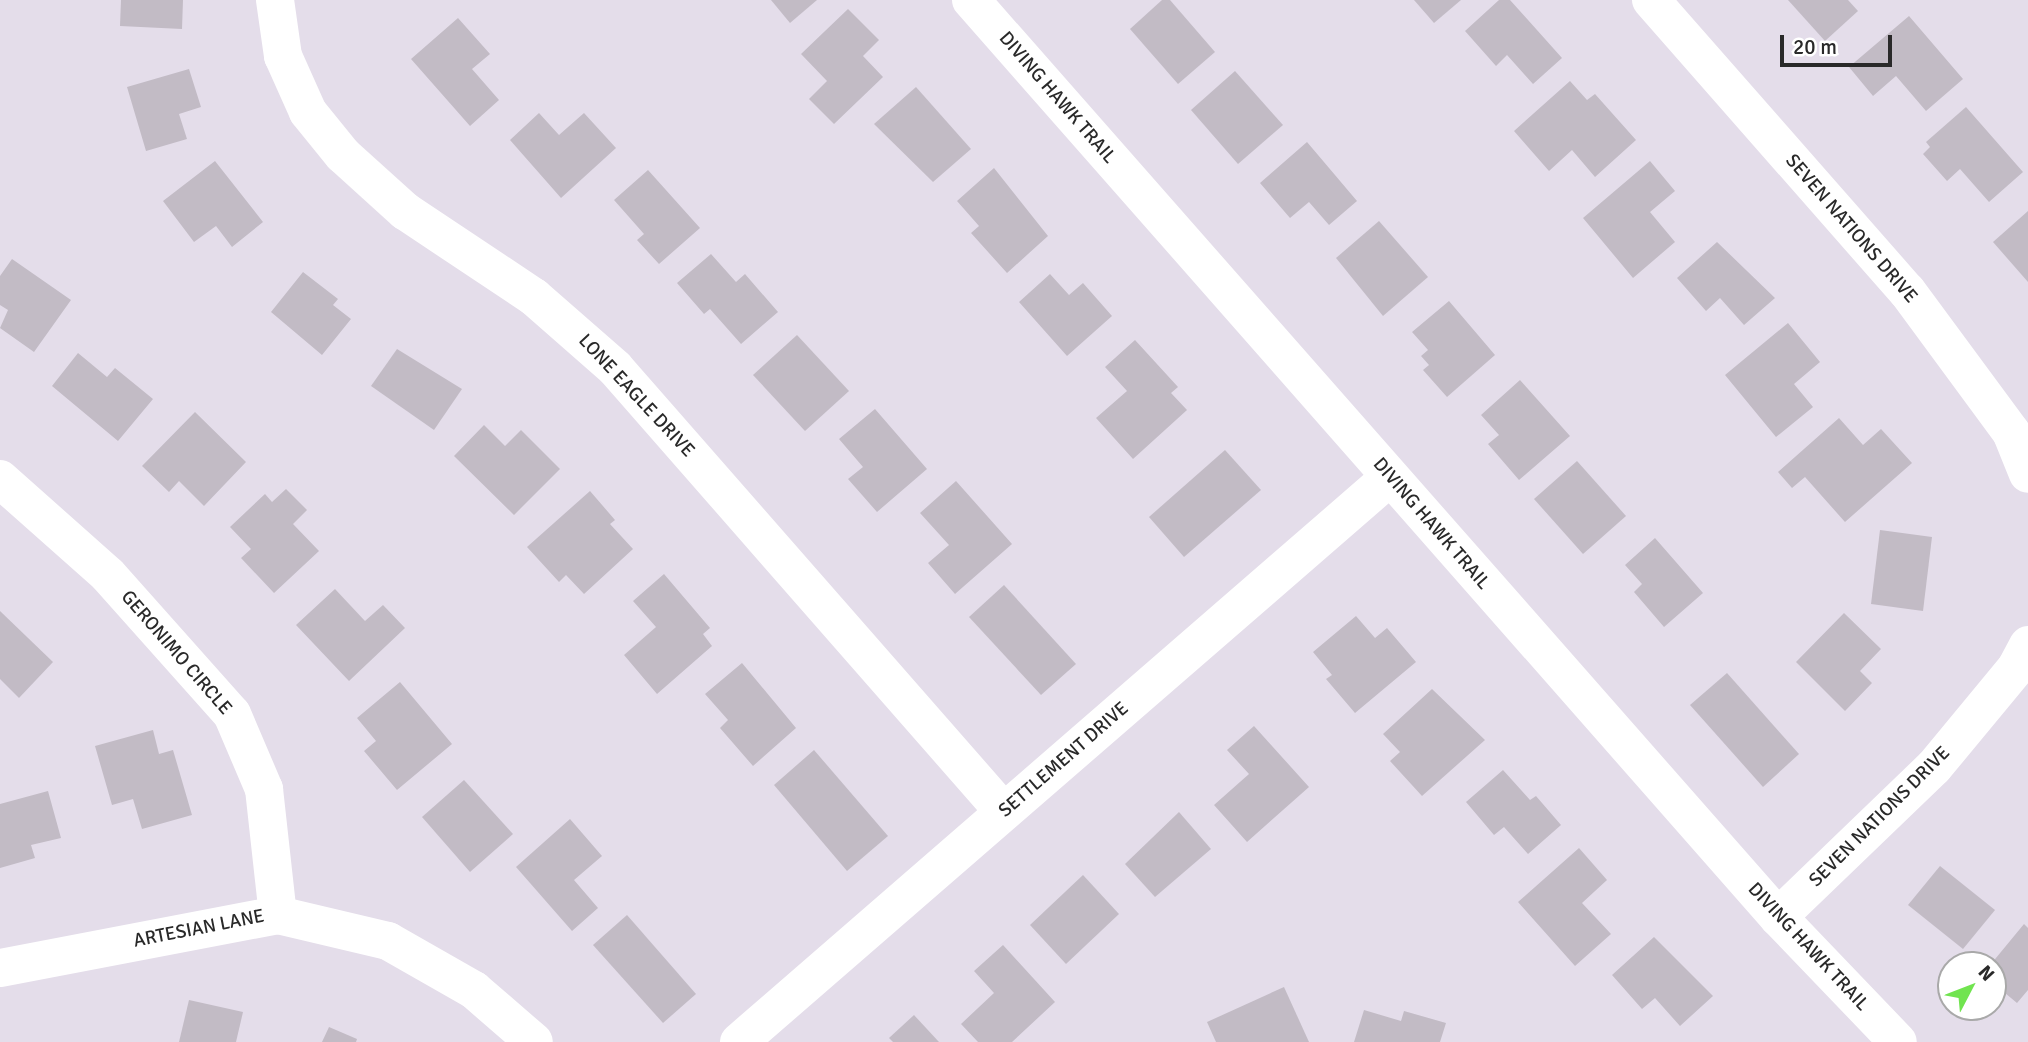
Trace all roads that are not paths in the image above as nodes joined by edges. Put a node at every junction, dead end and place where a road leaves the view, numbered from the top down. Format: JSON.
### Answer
{"nodes":[{"id":1,"x":275,"y":0,"type":"edge"},
{"id":2,"x":971,"y":0,"type":"edge"},
{"id":3,"x":1651,"y":0,"type":"edge"},
{"id":4,"x":2028,"y":474,"type":"edge"},
{"id":5,"x":1389,"y":478,"type":"junction"},
{"id":6,"x":0,"y":480,"type":"edge"},
{"id":7,"x":2028,"y":645,"type":"edge"},
{"id":8,"x":1004,"y":812,"type":"junction"},
{"id":9,"x":278,"y":915,"type":"junction"},
{"id":10,"x":1778,"y":917,"type":"junction"},
{"id":11,"x":0,"y":968,"type":"edge"},
{"id":12,"x":534,"y":1042,"type":"edge"},
{"id":13,"x":739,"y":1042,"type":"edge"},
{"id":14,"x":1898,"y":1042,"type":"edge"}],
"edges":[{"from":1,"to":8,"type":"street","name":"LONE EAGLE DRIVE"},
{"from":2,"to":5,"type":"street","name":"DIVING HAWK TRAIL"},
{"from":3,"to":4,"type":"street","name":"SEVEN NATIONS DRIVE"},
{"from":5,"to":8,"type":"street","name":"SETTLEMENT DRIVE"},
{"from":5,"to":10,"type":"street","name":"DIVING HAWK TRAIL"},
{"from":6,"to":9,"type":"street","name":"GERONIMO CIRCLE"},
{"from":7,"to":10,"type":"street","name":"SEVEN NATIONS DRIVE"},
{"from":8,"to":13,"type":"street","name":"SETTLEMENT DRIVE"},
{"from":9,"to":11,"type":"street","name":"ARTESIAN LANE"},
{"from":9,"to":12,"type":"street","name":"ARTESIAN LANE"},
{"from":10,"to":14,"type":"street","name":"DIVING HAWK TRAIL"}]}
